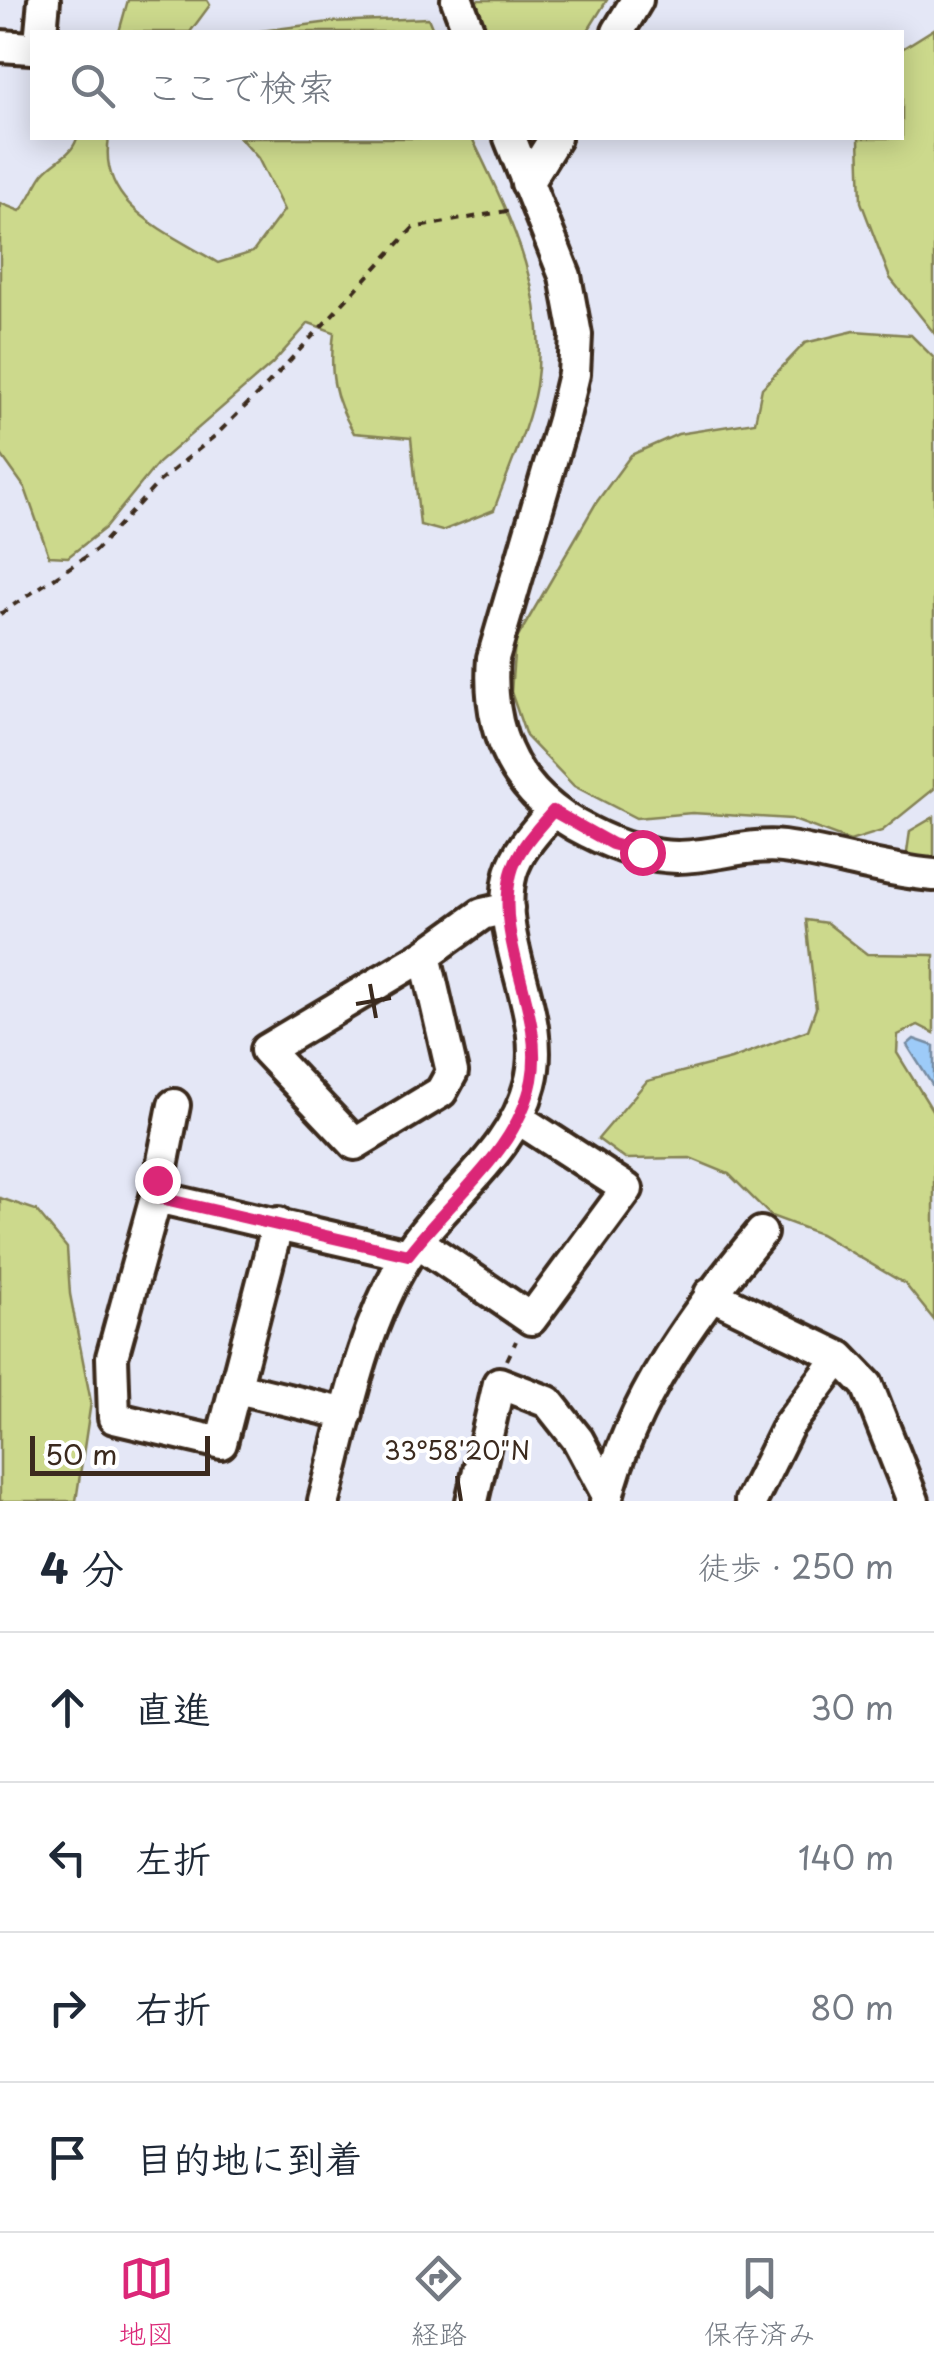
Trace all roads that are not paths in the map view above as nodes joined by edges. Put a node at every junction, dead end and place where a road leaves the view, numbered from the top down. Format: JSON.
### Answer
{"nodes":[{"id":1,"x":44,"y":0,"type":"edge"},
{"id":2,"x":457,"y":0,"type":"edge"},
{"id":3,"x":638,"y":0,"type":"edge"},
{"id":4,"x":41,"y":30,"type":"edge"},
{"id":5,"x":468,"y":30,"type":"edge"},
{"id":6,"x":619,"y":30,"type":"edge"},
{"id":7,"x":0,"y":46,"type":"edge"},
{"id":8,"x":30,"y":48,"type":"edge"},
{"id":9,"x":511,"y":140,"type":"edge"},
{"id":10,"x":554,"y":140,"type":"edge"},
{"id":11,"x":532,"y":194,"type":"junction"},
{"id":12,"x":553,"y":811,"type":"junction"},
{"id":13,"x":934,"y":875,"type":"edge"},
{"id":14,"x":508,"y":908,"type":"junction"},
{"id":15,"x":424,"y":954,"type":"junction"},
{"id":16,"x":174,"y":1105,"type":"dead end"},
{"id":17,"x":519,"y":1119,"type":"junction"},
{"id":18,"x":156,"y":1197,"type":"junction"},
{"id":19,"x":278,"y":1224,"type":"junction"},
{"id":20,"x":761,"y":1232,"type":"dead end"},
{"id":21,"x":413,"y":1248,"type":"junction"},
{"id":22,"x":710,"y":1294,"type":"junction"},
{"id":23,"x":840,"y":1358,"type":"junction"},
{"id":24,"x":237,"y":1388,"type":"junction"},
{"id":25,"x":348,"y":1414,"type":"junction"},
{"id":26,"x":607,"y":1498,"type":"edge"},
{"id":27,"x":324,"y":1501,"type":"edge"},
{"id":28,"x":472,"y":1501,"type":"edge"},
{"id":29,"x":751,"y":1501,"type":"edge"},
{"id":30,"x":913,"y":1501,"type":"edge"}],
"edges":[{"from":1,"to":4,"type":"street"},
{"from":2,"to":5,"type":"street"},
{"from":3,"to":6,"type":"street"},
{"from":7,"to":8,"type":"street"},
{"from":9,"to":11,"type":"street"},
{"from":10,"to":11,"type":"street"},
{"from":11,"to":12,"type":"street"},
{"from":12,"to":13,"type":"street"},
{"from":12,"to":14,"type":"street"},
{"from":14,"to":15,"type":"street"},
{"from":14,"to":17,"type":"street"},
{"from":15,"to":15,"type":"street"},
{"from":16,"to":18,"type":"street"},
{"from":17,"to":21,"type":"street"},
{"from":17,"to":21,"type":"street"},
{"from":18,"to":19,"type":"street"},
{"from":18,"to":24,"type":"street"},
{"from":19,"to":21,"type":"street"},
{"from":19,"to":24,"type":"street"},
{"from":20,"to":22,"type":"street"},
{"from":21,"to":25,"type":"street"},
{"from":22,"to":23,"type":"street"},
{"from":22,"to":26,"type":"street"},
{"from":23,"to":29,"type":"street"},
{"from":23,"to":30,"type":"street"},
{"from":24,"to":25,"type":"street"},
{"from":25,"to":27,"type":"street"},
{"from":26,"to":28,"type":"street"}]}
